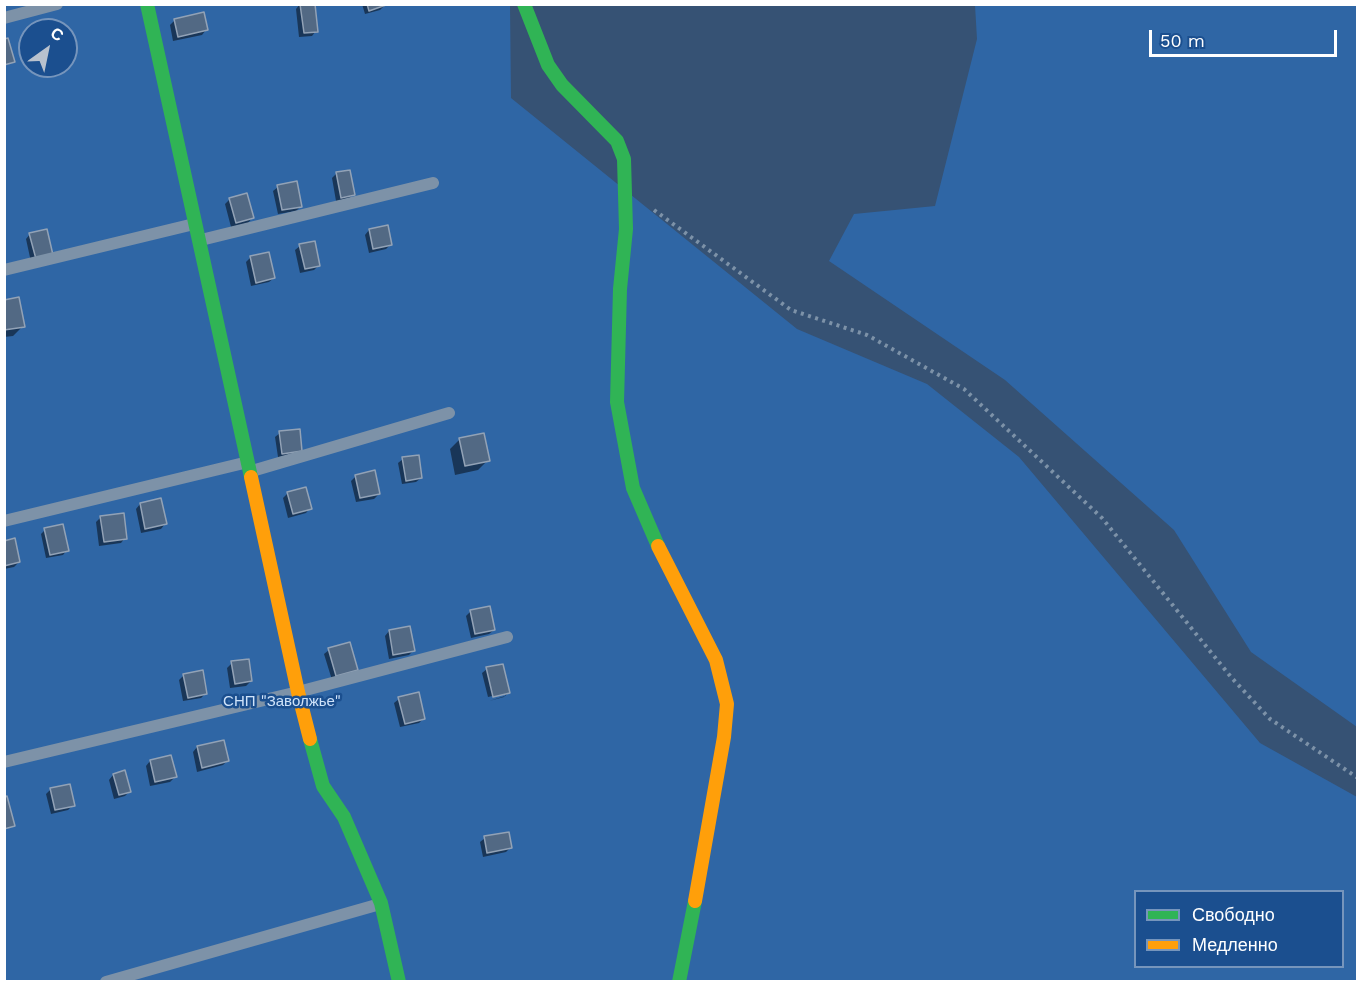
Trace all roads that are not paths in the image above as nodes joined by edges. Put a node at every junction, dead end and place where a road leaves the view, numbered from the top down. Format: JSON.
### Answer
{"nodes":[{"id":1,"x":57,"y":4,"type":"edge"},
{"id":2,"x":524,"y":4,"type":"edge"},
{"id":3,"x":151,"y":7,"type":"edge"},
{"id":4,"x":4,"y":18,"type":"edge"},
{"id":5,"x":433,"y":183,"type":"dead end"},
{"id":6,"x":196,"y":224,"type":"junction"},
{"id":7,"x":199,"y":240,"type":"junction"},
{"id":8,"x":4,"y":270,"type":"edge"},
{"id":9,"x":449,"y":413,"type":"dead end"},
{"id":10,"x":250,"y":466,"type":"junction"},
{"id":11,"x":4,"y":520,"type":"edge"},
{"id":12,"x":507,"y":637,"type":"dead end"},
{"id":13,"x":298,"y":692,"type":"junction"},
{"id":14,"x":4,"y":762,"type":"edge"},
{"id":15,"x":381,"y":903,"type":"junction"},
{"id":16,"x":106,"y":981,"type":"edge"},
{"id":17,"x":399,"y":981,"type":"edge"},
{"id":18,"x":679,"y":981,"type":"edge"}],
"edges":[{"from":1,"to":4,"type":"lane"},
{"from":2,"to":18,"type":"street"},
{"from":3,"to":6,"type":"street"},
{"from":5,"to":7,"type":"lane"},
{"from":6,"to":7,"type":"street"},
{"from":6,"to":8,"type":"lane"},
{"from":7,"to":10,"type":"street"},
{"from":9,"to":10,"type":"lane"},
{"from":10,"to":11,"type":"lane"},
{"from":10,"to":13,"type":"street"},
{"from":12,"to":13,"type":"lane"},
{"from":13,"to":14,"type":"lane"},
{"from":13,"to":15,"type":"street"},
{"from":15,"to":16,"type":"lane"},
{"from":15,"to":17,"type":"street"}]}
